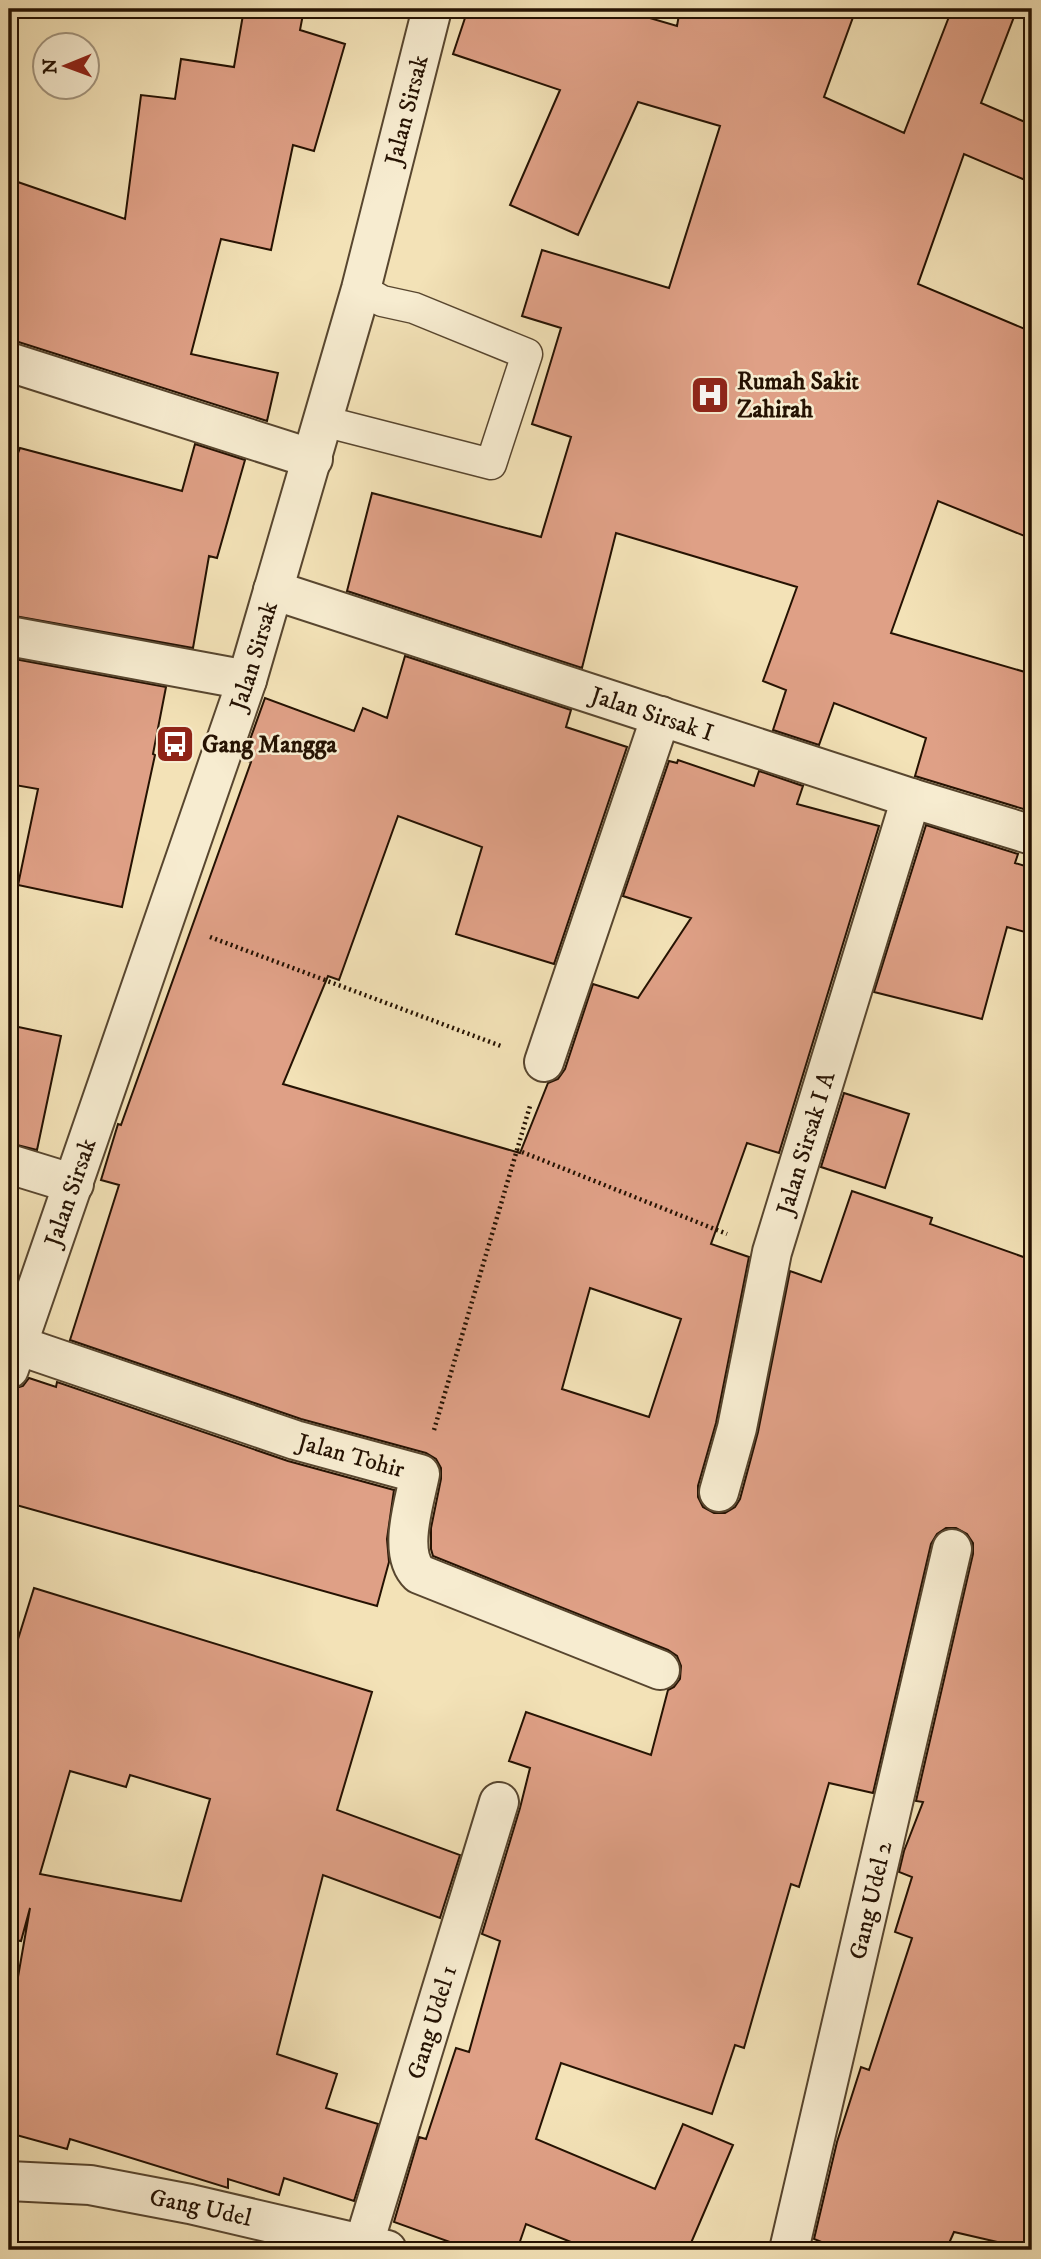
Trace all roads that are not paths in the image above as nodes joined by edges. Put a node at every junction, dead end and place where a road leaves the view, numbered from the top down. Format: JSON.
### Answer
{"nodes":[{"id":1,"x":432,"y":9,"type":"edge"},
{"id":2,"x":361,"y":289,"type":"junction"},
{"id":3,"x":9,"y":362,"type":"edge"},
{"id":4,"x":323,"y":421,"type":"junction"},
{"id":5,"x":313,"y":459,"type":"junction"},
{"id":6,"x":273,"y":590,"type":"junction"},
{"id":7,"x":9,"y":636,"type":"edge"},
{"id":8,"x":247,"y":680,"type":"junction"},
{"id":9,"x":661,"y":716,"type":"junction"},
{"id":10,"x":911,"y":798,"type":"junction"},
{"id":11,"x":1032,"y":835,"type":"edge"},
{"id":12,"x":544,"y":1062,"type":"road end"},
{"id":13,"x":9,"y":1164,"type":"edge"},
{"id":14,"x":74,"y":1184,"type":"junction"},
{"id":15,"x":13,"y":1357,"type":"edge"},
{"id":16,"x":719,"y":1492,"type":"dead end"},
{"id":17,"x":952,"y":1549,"type":"dead end"},
{"id":18,"x":660,"y":1670,"type":"dead end"},
{"id":19,"x":499,"y":1802,"type":"dead end"},
{"id":20,"x":9,"y":2181,"type":"edge"},
{"id":21,"x":377,"y":2246,"type":"edge"},
{"id":22,"x":789,"y":2250,"type":"edge"}],
"edges":[{"from":1,"to":2,"type":"street","name":"Jalan Sirsak"},
{"from":2,"to":4,"type":"street","name":"Jalan Sirsak"},
{"from":2,"to":4,"type":"lane"},
{"from":3,"to":5,"type":"street"},
{"from":4,"to":5,"type":"street","name":"Jalan Sirsak"},
{"from":5,"to":6,"type":"street","name":"Jalan Sirsak"},
{"from":6,"to":8,"type":"street","name":"Jalan Sirsak"},
{"from":6,"to":9,"type":"street","name":"Jalan Sirsak I"},
{"from":7,"to":8,"type":"street"},
{"from":8,"to":14,"type":"street","name":"Jalan Sirsak"},
{"from":9,"to":10,"type":"street","name":"Jalan Sirsak I"},
{"from":9,"to":12,"type":"street"},
{"from":10,"to":11,"type":"street","name":"Jalan Sirsak I"},
{"from":10,"to":16,"type":"street","name":"Jalan Sirsak I A"},
{"from":13,"to":14,"type":"street"},
{"from":14,"to":15,"type":"street","name":"Jalan Sirsak"},
{"from":15,"to":18,"type":"street","name":"Jalan Tohir"},
{"from":17,"to":22,"type":"street","name":"Gang Udel 2"},
{"from":19,"to":21,"type":"street","name":"Gang Udel 1"},
{"from":20,"to":21,"type":"street","name":"Gang Udel"}]}
